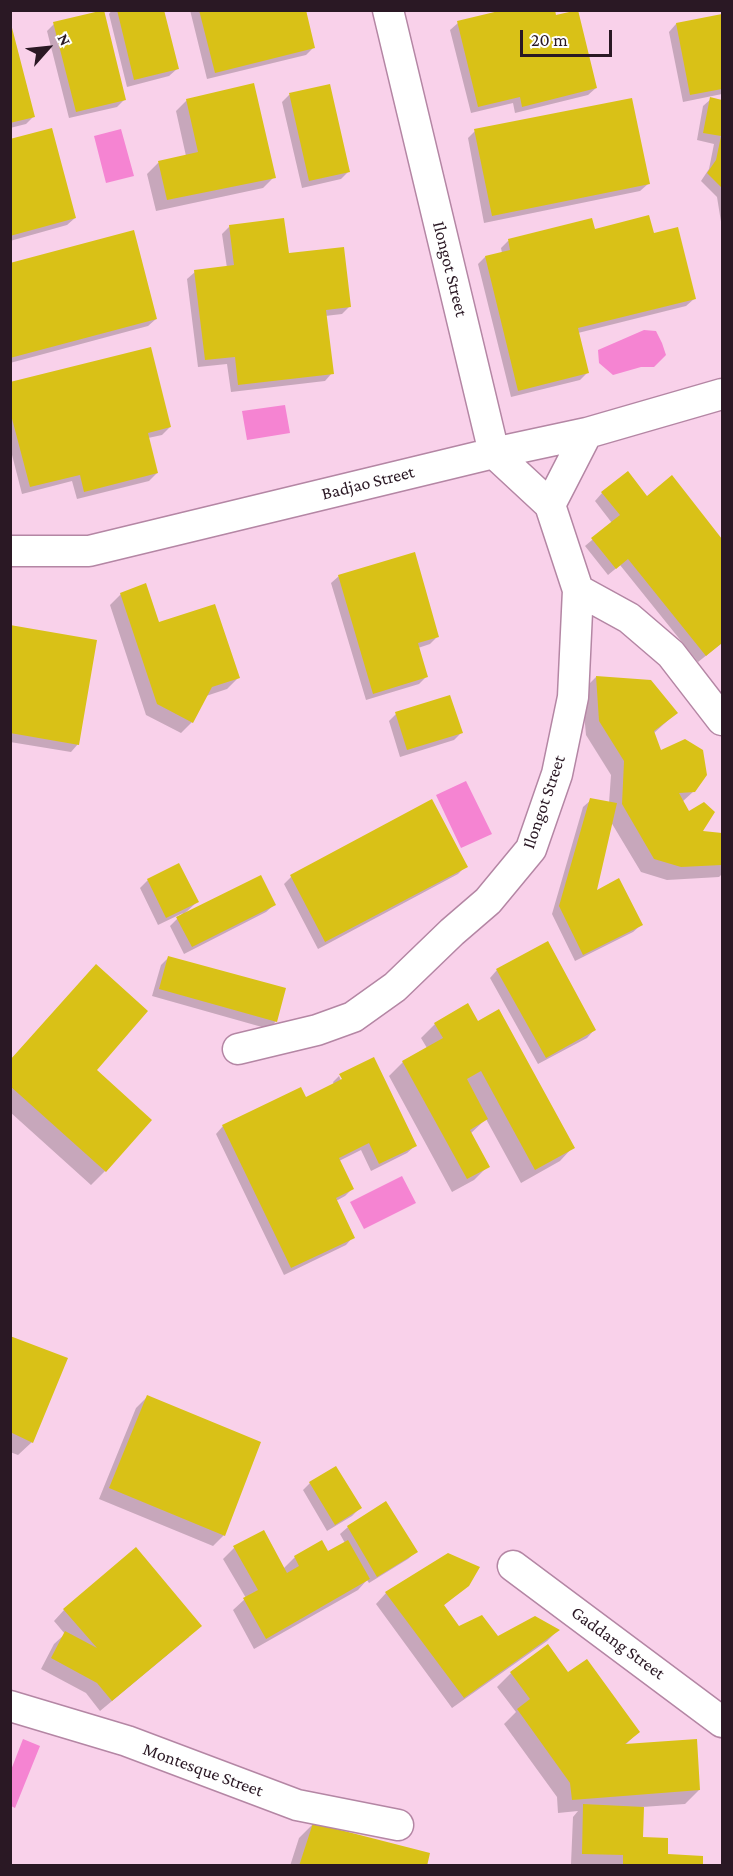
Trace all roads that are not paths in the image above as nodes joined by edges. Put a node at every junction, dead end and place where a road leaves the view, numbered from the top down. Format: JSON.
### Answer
{"nodes":[{"id":1,"x":388,"y":10,"type":"edge"},
{"id":2,"x":723,"y":394,"type":"edge"},
{"id":3,"x":587,"y":433,"type":"junction"},
{"id":4,"x":494,"y":453,"type":"junction"},
{"id":5,"x":550,"y":505,"type":"junction"},
{"id":6,"x":10,"y":551,"type":"edge"},
{"id":7,"x":578,"y":590,"type":"junction"},
{"id":8,"x":723,"y":720,"type":"edge"},
{"id":9,"x":238,"y":1048,"type":"dead end"},
{"id":10,"x":513,"y":1566,"type":"dead end"},
{"id":11,"x":10,"y":1706,"type":"edge"},
{"id":12,"x":723,"y":1722,"type":"edge"},
{"id":13,"x":398,"y":1825,"type":"dead end"}],
"edges":[{"from":1,"to":4,"type":"street","name":"Ilongot Street"},
{"from":2,"to":3,"type":"street","name":"Badjao Street"},
{"from":3,"to":4,"type":"street","name":"Badjao Street"},
{"from":3,"to":5,"type":"street"},
{"from":4,"to":5,"type":"street","name":"Ilongot Street"},
{"from":4,"to":6,"type":"street","name":"Badjao Street"},
{"from":5,"to":7,"type":"street","name":"Ilongot Street"},
{"from":7,"to":8,"type":"street"},
{"from":7,"to":9,"type":"street","name":"Ilongot Street"},
{"from":10,"to":12,"type":"street","name":"Gaddang Street"},
{"from":11,"to":13,"type":"street","name":"Montesque Street"}]}
